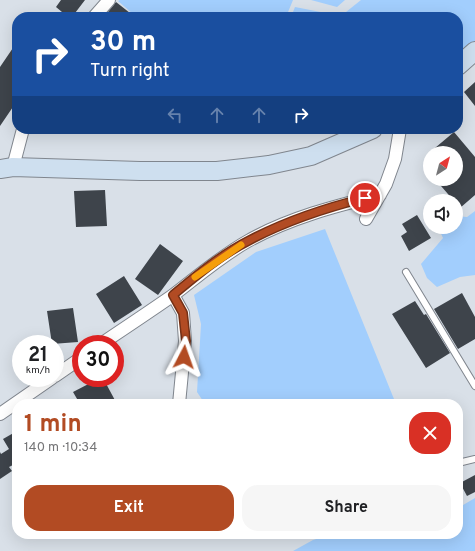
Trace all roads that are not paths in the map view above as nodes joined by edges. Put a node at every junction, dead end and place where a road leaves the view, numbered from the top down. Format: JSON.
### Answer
{"nodes":[{"id":1,"x":109,"y":0,"type":"edge"},
{"id":2,"x":98,"y":12,"type":"edge"},
{"id":3,"x":475,"y":52,"type":"edge"},
{"id":4,"x":463,"y":62,"type":"edge"},
{"id":5,"x":21,"y":134,"type":"edge"},
{"id":6,"x":362,"y":134,"type":"edge"},
{"id":7,"x":399,"y":134,"type":"edge"},
{"id":8,"x":6,"y":168,"type":"edge"},
{"id":9,"x":380,"y":194,"type":"junction"},
{"id":10,"x":366,"y":219,"type":"dead end"},
{"id":11,"x":406,"y":272,"type":"dead end"},
{"id":12,"x":173,"y":295,"type":"junction"},
{"id":13,"x":114,"y":335,"type":"edge"},
{"id":14,"x":475,"y":386,"type":"edge"},
{"id":15,"x":39,"y":387,"type":"edge"},
{"id":16,"x":22,"y":399,"type":"edge"},
{"id":17,"x":180,"y":399,"type":"edge"},
{"id":18,"x":12,"y":406,"type":"edge"},
{"id":19,"x":0,"y":414,"type":"edge"},
{"id":20,"x":475,"y":459,"type":"edge"},
{"id":21,"x":463,"y":462,"type":"edge"}],
"edges":[{"from":1,"to":2,"type":"street"},
{"from":3,"to":4,"type":"street"},
{"from":5,"to":8,"type":"street"},
{"from":6,"to":8,"type":"street"},
{"from":7,"to":9,"type":"street"},
{"from":9,"to":10,"type":"street"},
{"from":9,"to":12,"type":"street"},
{"from":11,"to":14,"type":"lane"},
{"from":12,"to":13,"type":"street"},
{"from":12,"to":17,"type":"street"},
{"from":15,"to":16,"type":"street"},
{"from":18,"to":19,"type":"street"},
{"from":20,"to":21,"type":"lane"}]}
